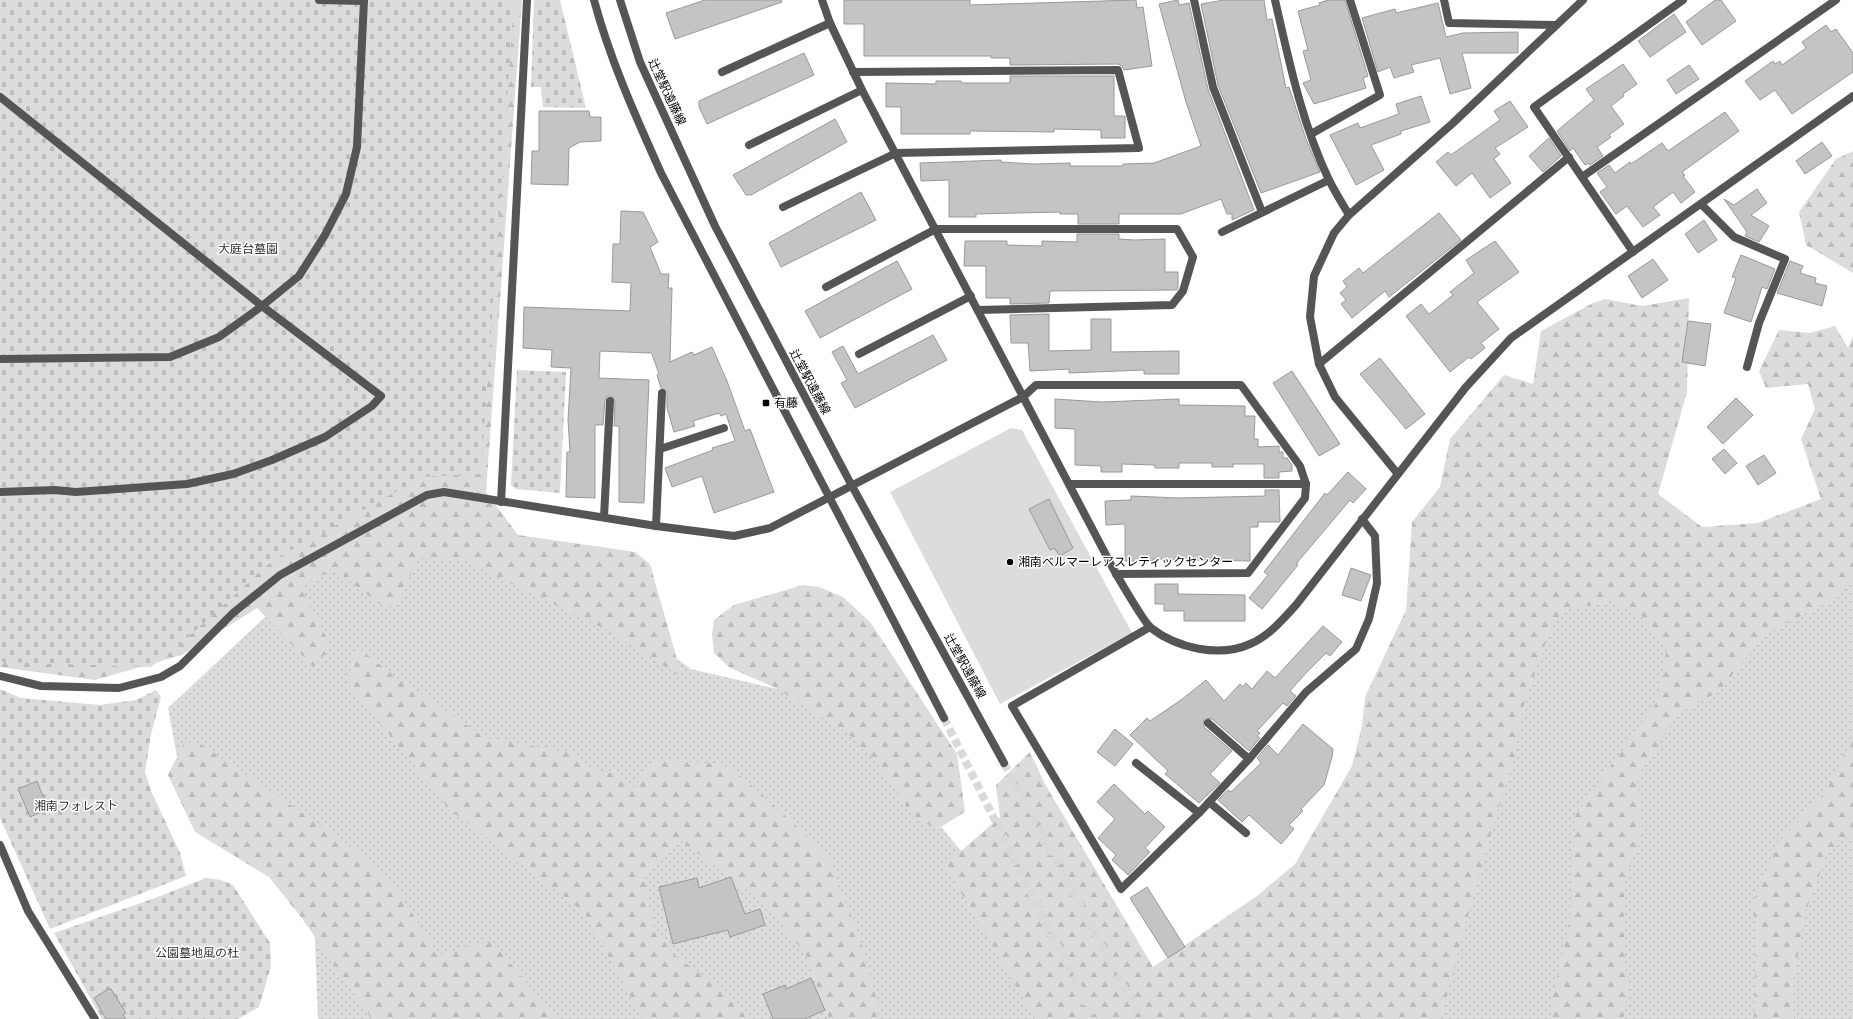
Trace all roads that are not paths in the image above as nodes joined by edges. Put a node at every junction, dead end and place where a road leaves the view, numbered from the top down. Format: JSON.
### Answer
{"nodes":[{"id":1,"x":319,"y":0,"type":"edge"},
{"id":2,"x":364,"y":0,"type":"edge"},
{"id":3,"x":527,"y":0,"type":"edge"},
{"id":4,"x":594,"y":0,"type":"edge"},
{"id":5,"x":620,"y":0,"type":"edge"},
{"id":6,"x":822,"y":0,"type":"edge"},
{"id":7,"x":1194,"y":0,"type":"edge"},
{"id":8,"x":1275,"y":0,"type":"edge"},
{"id":9,"x":1350,"y":0,"type":"edge"},
{"id":10,"x":1444,"y":0,"type":"edge"},
{"id":11,"x":1583,"y":0,"type":"edge"},
{"id":12,"x":1683,"y":0,"type":"edge"},
{"id":13,"x":1836,"y":0,"type":"edge"},
{"id":14,"x":830,"y":23,"type":"junction"},
{"id":15,"x":1555,"y":25,"type":"junction"},
{"id":16,"x":722,"y":72,"type":"dead end"},
{"id":17,"x":854,"y":72,"type":"junction"},
{"id":18,"x":862,"y":90,"type":"junction"},
{"id":19,"x":1853,"y":96,"type":"edge"},
{"id":20,"x":0,"y":97,"type":"edge"},
{"id":21,"x":1311,"y":134,"type":"junction"},
{"id":22,"x":749,"y":145,"type":"dead end"},
{"id":23,"x":896,"y":153,"type":"junction"},
{"id":24,"x":1568,"y":157,"type":"junction"},
{"id":25,"x":1582,"y":177,"type":"junction"},
{"id":26,"x":1329,"y":180,"type":"junction"},
{"id":27,"x":1701,"y":204,"type":"junction"},
{"id":28,"x":783,"y":207,"type":"dead end"},
{"id":29,"x":1262,"y":212,"type":"junction"},
{"id":30,"x":1349,"y":215,"type":"junction"},
{"id":31,"x":936,"y":229,"type":"junction"},
{"id":32,"x":1222,"y":232,"type":"dead end"},
{"id":33,"x":1633,"y":252,"type":"junction"},
{"id":34,"x":826,"y":287,"type":"dead end"},
{"id":35,"x":970,"y":296,"type":"junction"},
{"id":36,"x":262,"y":306,"type":"junction"},
{"id":37,"x":978,"y":310,"type":"junction"},
{"id":38,"x":859,"y":354,"type":"dead end"},
{"id":39,"x":0,"y":359,"type":"edge"},
{"id":40,"x":1319,"y":364,"type":"junction"},
{"id":41,"x":1747,"y":366,"type":"dead end"},
{"id":42,"x":662,"y":393,"type":"dead end"},
{"id":43,"x":1023,"y":397,"type":"junction"},
{"id":44,"x":610,"y":401,"type":"dead end"},
{"id":45,"x":724,"y":428,"type":"dead end"},
{"id":46,"x":660,"y":449,"type":"junction"},
{"id":47,"x":1397,"y":473,"type":"junction"},
{"id":48,"x":1069,"y":484,"type":"junction"},
{"id":49,"x":1306,"y":484,"type":"junction"},
{"id":50,"x":852,"y":486,"type":"junction"},
{"id":51,"x":0,"y":492,"type":"edge"},
{"id":52,"x":829,"y":498,"type":"junction"},
{"id":53,"x":501,"y":502,"type":"junction"},
{"id":54,"x":604,"y":517,"type":"junction"},
{"id":55,"x":1362,"y":519,"type":"junction"},
{"id":56,"x":656,"y":526,"type":"junction"},
{"id":57,"x":1116,"y":574,"type":"junction"},
{"id":58,"x":1150,"y":627,"type":"junction"},
{"id":59,"x":0,"y":676,"type":"edge"},
{"id":60,"x":944,"y":718,"type":"tunnel mouth"},
{"id":61,"x":1208,"y":723,"type":"dead end"},
{"id":62,"x":1249,"y":759,"type":"junction"},
{"id":63,"x":1004,"y":763,"type":"tunnel mouth"},
{"id":64,"x":1136,"y":763,"type":"dead end"},
{"id":65,"x":1209,"y":802,"type":"junction"},
{"id":66,"x":1199,"y":813,"type":"junction"},
{"id":67,"x":1246,"y":833,"type":"dead end"},
{"id":68,"x":0,"y":845,"type":"edge"},
{"id":69,"x":95,"y":1019,"type":"edge"}],
"edges":[{"from":1,"to":2,"type":"street"},
{"from":2,"to":36,"type":"street"},
{"from":3,"to":53,"type":"street"},
{"from":4,"to":52,"type":"street"},
{"from":5,"to":50,"type":"street","name":"辻堂駅遠藤線"},
{"from":6,"to":14,"type":"street"},
{"from":7,"to":29,"type":"street"},
{"from":8,"to":21,"type":"street"},
{"from":9,"to":21,"type":"street"},
{"from":10,"to":15,"type":"street"},
{"from":11,"to":15,"type":"street"},
{"from":12,"to":24,"type":"street"},
{"from":13,"to":25,"type":"street"},
{"from":14,"to":16,"type":"street"},
{"from":14,"to":17,"type":"street"},
{"from":15,"to":30,"type":"street"},
{"from":17,"to":18,"type":"street"},
{"from":17,"to":23,"type":"street"},
{"from":18,"to":22,"type":"street"},
{"from":18,"to":23,"type":"street"},
{"from":19,"to":27,"type":"street"},
{"from":20,"to":36,"type":"street"},
{"from":21,"to":26,"type":"street"},
{"from":23,"to":28,"type":"street"},
{"from":23,"to":31,"type":"street"},
{"from":24,"to":25,"type":"street"},
{"from":24,"to":40,"type":"street"},
{"from":25,"to":33,"type":"street"},
{"from":26,"to":29,"type":"street"},
{"from":26,"to":30,"type":"street"},
{"from":27,"to":33,"type":"street"},
{"from":27,"to":41,"type":"street"},
{"from":29,"to":32,"type":"street"},
{"from":30,"to":40,"type":"street"},
{"from":31,"to":34,"type":"street"},
{"from":31,"to":35,"type":"street"},
{"from":31,"to":37,"type":"street"},
{"from":33,"to":47,"type":"street"},
{"from":35,"to":37,"type":"street"},
{"from":35,"to":38,"type":"street"},
{"from":36,"to":39,"type":"street"},
{"from":36,"to":51,"type":"street"},
{"from":37,"to":43,"type":"street"},
{"from":40,"to":47,"type":"street"},
{"from":42,"to":46,"type":"street"},
{"from":43,"to":48,"type":"street"},
{"from":43,"to":49,"type":"street"},
{"from":43,"to":50,"type":"street"},
{"from":44,"to":54,"type":"street"},
{"from":45,"to":46,"type":"street"},
{"from":46,"to":56,"type":"street"},
{"from":47,"to":55,"type":"street"},
{"from":48,"to":49,"type":"street"},
{"from":48,"to":57,"type":"street"},
{"from":49,"to":57,"type":"street"},
{"from":50,"to":52,"type":"street"},
{"from":50,"to":63,"type":"street","name":"辻堂駅遠藤線"},
{"from":52,"to":56,"type":"street"},
{"from":52,"to":60,"type":"street"},
{"from":53,"to":54,"type":"street"},
{"from":53,"to":59,"type":"street"},
{"from":54,"to":56,"type":"street"},
{"from":55,"to":58,"type":"street"},
{"from":55,"to":62,"type":"street"},
{"from":57,"to":58,"type":"street"},
{"from":58,"to":66,"type":"street"},
{"from":61,"to":62,"type":"street"},
{"from":62,"to":65,"type":"street"},
{"from":64,"to":66,"type":"street"},
{"from":65,"to":66,"type":"street"},
{"from":65,"to":67,"type":"street"},
{"from":68,"to":69,"type":"street"}]}
